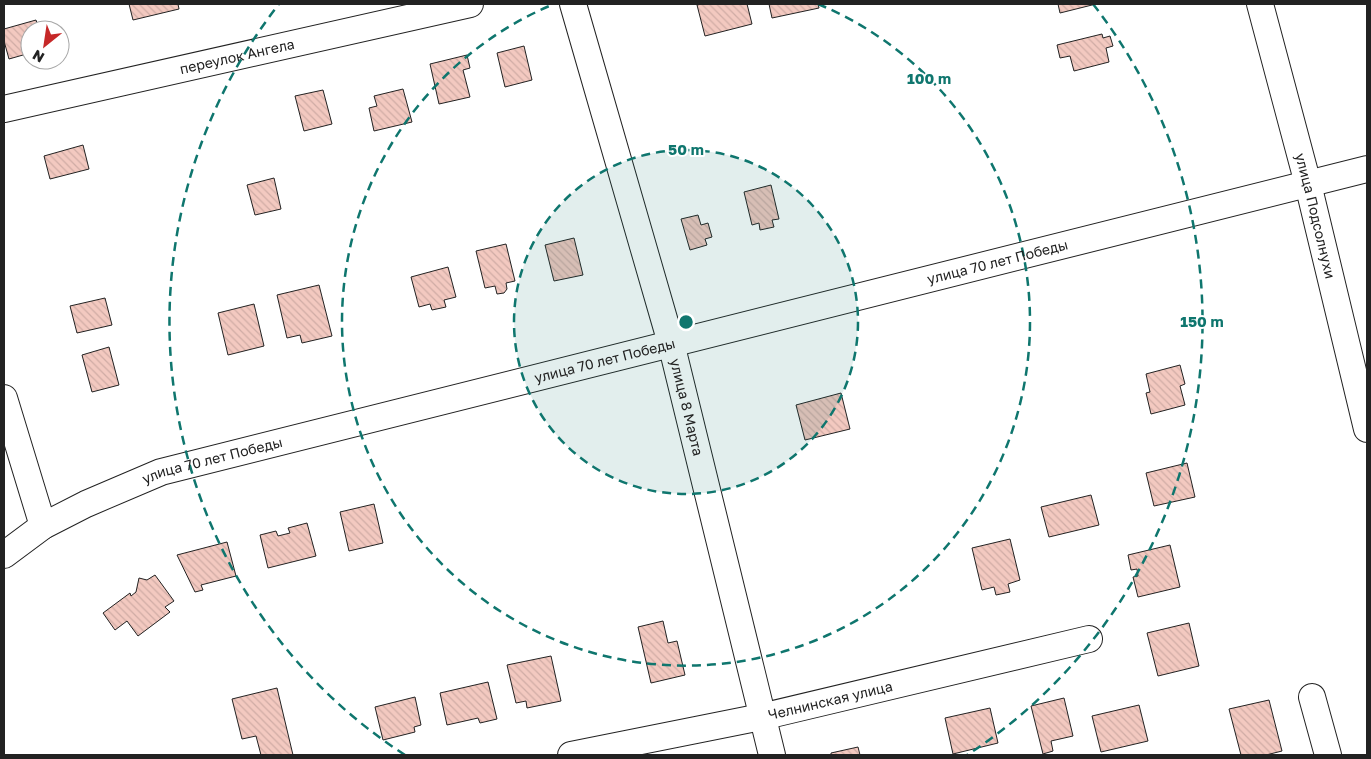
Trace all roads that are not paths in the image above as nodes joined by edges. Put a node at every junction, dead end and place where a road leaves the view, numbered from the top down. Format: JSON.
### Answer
{"nodes":[{"id":1,"x":470,"y":4,"type":"edge"},
{"id":2,"x":573,"y":4,"type":"edge"},
{"id":3,"x":1260,"y":4,"type":"edge"},
{"id":4,"x":4,"y":109,"type":"edge"},
{"id":5,"x":1367,"y":169,"type":"edge"},
{"id":6,"x":1308,"y":184,"type":"junction"},
{"id":7,"x":671,"y":343,"type":"junction"},
{"id":8,"x":4,"y":398,"type":"edge"},
{"id":9,"x":1367,"y":429,"type":"edge"},
{"id":10,"x":43,"y":526,"type":"junction"},
{"id":11,"x":4,"y":555,"type":"edge"},
{"id":12,"x":1089,"y":639,"type":"dead end"},
{"id":13,"x":1312,"y":697,"type":"dead end"},
{"id":14,"x":761,"y":717,"type":"junction"},
{"id":15,"x":571,"y":755,"type":"edge"},
{"id":16,"x":772,"y":755,"type":"edge"},
{"id":17,"x":1328,"y":755,"type":"edge"}],
"edges":[{"from":1,"to":4,"type":"street","name":"переулок Ангела"},
{"from":2,"to":7,"type":"street","name":"улица 8 Марта"},
{"from":3,"to":6,"type":"street","name":"улица Подсолнухи"},
{"from":5,"to":6,"type":"street","name":"улица 70 лет Победы"},
{"from":6,"to":7,"type":"street","name":"улица 70 лет Победы"},
{"from":6,"to":9,"type":"street","name":"улица Подсолнухи"},
{"from":7,"to":10,"type":"street","name":"улица 70 лет Победы"},
{"from":7,"to":14,"type":"street","name":"улица 8 Марта"},
{"from":8,"to":10,"type":"street"},
{"from":10,"to":11,"type":"street","name":"улица 70 лет Победы"},
{"from":12,"to":14,"type":"street","name":"Челнинская улица"},
{"from":13,"to":17,"type":"street"},
{"from":14,"to":15,"type":"street","name":"Челнинская улица"},
{"from":14,"to":16,"type":"street","name":"улица 8 Марта"}]}
